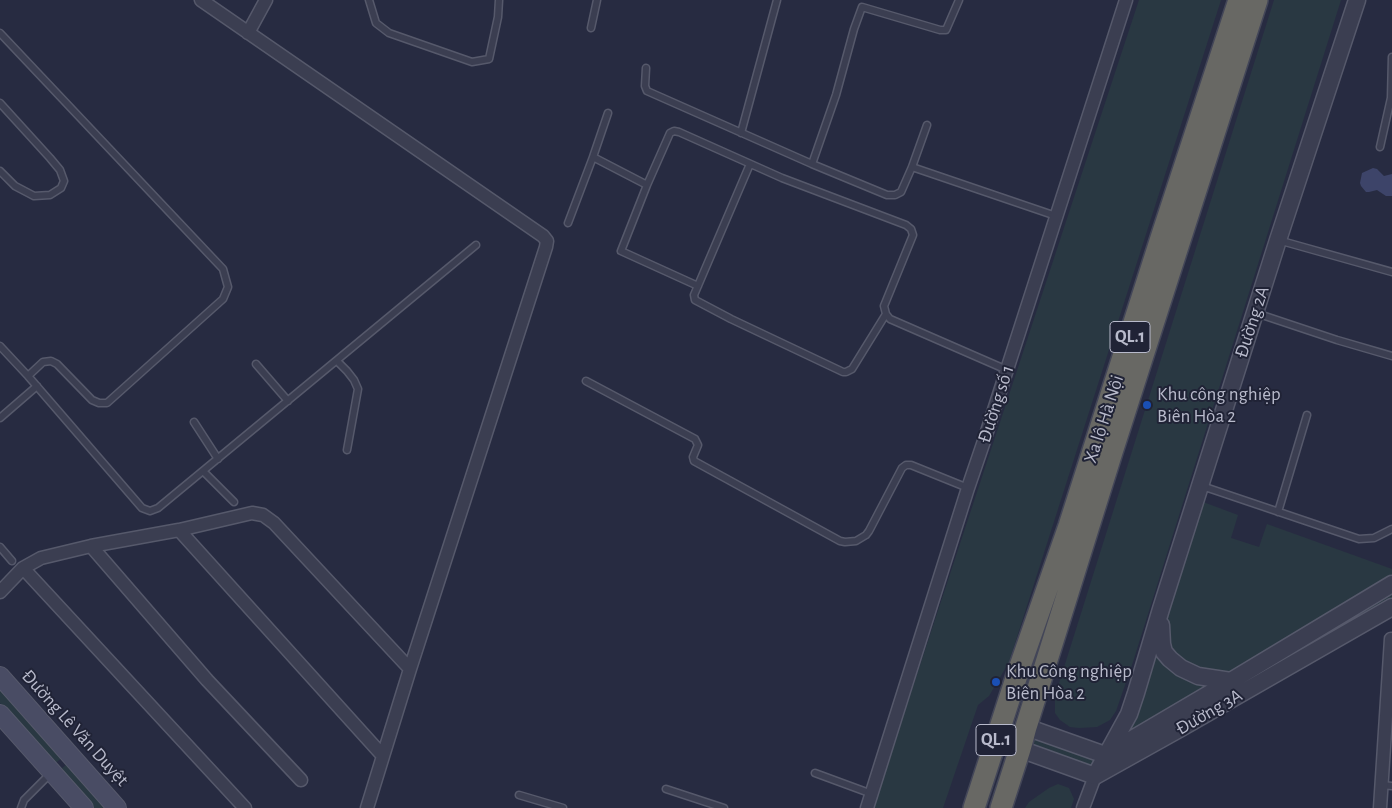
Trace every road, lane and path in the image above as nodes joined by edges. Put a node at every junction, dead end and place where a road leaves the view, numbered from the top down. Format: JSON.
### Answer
{"nodes":[{"id":1,"x":201,"y":0,"type":"edge"},
{"id":2,"x":266,"y":0,"type":"edge"},
{"id":3,"x":369,"y":0,"type":"edge"},
{"id":4,"x":499,"y":0,"type":"edge"},
{"id":5,"x":597,"y":0,"type":"edge"},
{"id":6,"x":777,"y":0,"type":"edge"},
{"id":7,"x":959,"y":0,"type":"edge"},
{"id":8,"x":1126,"y":0,"type":"edge"},
{"id":9,"x":1239,"y":0,"type":"edge"},
{"id":10,"x":1257,"y":0,"type":"edge"},
{"id":11,"x":1357,"y":0,"type":"edge"},
{"id":12,"x":863,"y":3,"type":"edge"},
{"id":13,"x":591,"y":28,"type":"dead end"},
{"id":14,"x":0,"y":33,"type":"edge"},
{"id":15,"x":248,"y":33,"type":"junction"},
{"id":16,"x":1392,"y":57,"type":"edge"},
{"id":17,"x":646,"y":68,"type":"dead end"},
{"id":18,"x":0,"y":103,"type":"edge"},
{"id":19,"x":608,"y":113,"type":"dead end"},
{"id":20,"x":927,"y":125,"type":"dead end"},
{"id":21,"x":741,"y":133,"type":"junction"},
{"id":22,"x":1380,"y":147,"type":"dead end"},
{"id":23,"x":593,"y":157,"type":"junction"},
{"id":24,"x":750,"y":164,"type":"junction"},
{"id":25,"x":812,"y":164,"type":"junction"},
{"id":26,"x":912,"y":167,"type":"junction"},
{"id":27,"x":0,"y":171,"type":"edge"},
{"id":28,"x":647,"y":185,"type":"junction"},
{"id":29,"x":1056,"y":216,"type":"junction"},
{"id":30,"x":568,"y":223,"type":"dead end"},
{"id":31,"x":1278,"y":240,"type":"junction"},
{"id":32,"x":476,"y":245,"type":"dead end"},
{"id":33,"x":1392,"y":272,"type":"edge"},
{"id":34,"x":698,"y":286,"type":"junction"},
{"id":35,"x":1255,"y":313,"type":"junction"},
{"id":36,"x":886,"y":314,"type":"junction"},
{"id":37,"x":0,"y":346,"type":"edge"},
{"id":38,"x":1392,"y":356,"type":"edge"},
{"id":39,"x":337,"y":361,"type":"junction"},
{"id":40,"x":256,"y":364,"type":"dead end"},
{"id":41,"x":1007,"y":370,"type":"junction"},
{"id":42,"x":28,"y":376,"type":"junction"},
{"id":43,"x":586,"y":381,"type":"dead end"},
{"id":44,"x":36,"y":386,"type":"junction"},
{"id":45,"x":288,"y":401,"type":"junction"},
{"id":46,"x":1307,"y":415,"type":"dead end"},
{"id":47,"x":0,"y":418,"type":"edge"},
{"id":48,"x":194,"y":422,"type":"dead end"},
{"id":49,"x":347,"y":450,"type":"dead end"},
{"id":50,"x":218,"y":459,"type":"junction"},
{"id":51,"x":204,"y":471,"type":"junction"},
{"id":52,"x":1200,"y":486,"type":"junction"},
{"id":53,"x":968,"y":488,"type":"junction"},
{"id":54,"x":234,"y":502,"type":"dead end"},
{"id":55,"x":1278,"y":512,"type":"junction"},
{"id":56,"x":1392,"y":529,"type":"edge"},
{"id":57,"x":179,"y":530,"type":"junction"},
{"id":58,"x":91,"y":546,"type":"junction"},
{"id":59,"x":0,"y":547,"type":"edge"},
{"id":60,"x":12,"y":561,"type":"dead end"},
{"id":61,"x":24,"y":568,"type":"junction"},
{"id":62,"x":1392,"y":584,"type":"edge"},
{"id":63,"x":0,"y":592,"type":"edge"},
{"id":64,"x":1392,"y":607,"type":"edge"},
{"id":65,"x":1161,"y":609,"type":"junction"},
{"id":66,"x":1391,"y":645,"type":"edge"},
{"id":67,"x":410,"y":669,"type":"junction"},
{"id":68,"x":0,"y":676,"type":"edge"},
{"id":69,"x":1232,"y":681,"type":"junction"},
{"id":70,"x":0,"y":714,"type":"edge"},
{"id":71,"x":1026,"y":727,"type":"junction"},
{"id":72,"x":1388,"y":739,"type":"edge"},
{"id":73,"x":1020,"y":749,"type":"junction"},
{"id":74,"x":1105,"y":755,"type":"junction"},
{"id":75,"x":70,"y":756,"type":"junction"},
{"id":76,"x":383,"y":756,"type":"junction"},
{"id":77,"x":52,"y":772,"type":"junction"},
{"id":78,"x":815,"y":773,"type":"dead end"},
{"id":79,"x":1095,"y":776,"type":"junction"},
{"id":80,"x":301,"y":780,"type":"dead end"},
{"id":81,"x":1386,"y":785,"type":"edge"},
{"id":82,"x":666,"y":789,"type":"dead end"},
{"id":83,"x":872,"y":794,"type":"junction"},
{"id":84,"x":519,"y":795,"type":"dead end"},
{"id":85,"x":21,"y":808,"type":"edge"},
{"id":86,"x":84,"y":808,"type":"edge"},
{"id":87,"x":118,"y":808,"type":"edge"},
{"id":88,"x":245,"y":808,"type":"edge"},
{"id":89,"x":367,"y":808,"type":"edge"},
{"id":90,"x":563,"y":808,"type":"edge"},
{"id":91,"x":724,"y":808,"type":"edge"},
{"id":92,"x":867,"y":808,"type":"edge"},
{"id":93,"x":974,"y":808,"type":"edge"},
{"id":94,"x":1000,"y":808,"type":"edge"},
{"id":95,"x":1083,"y":808,"type":"edge"},
{"id":96,"x":1380,"y":808,"type":"edge"}],
"edges":[{"from":1,"to":15,"type":"street"},
{"from":2,"to":15,"type":"street"},
{"from":3,"to":4,"type":"lane"},
{"from":5,"to":13,"type":"lane"},
{"from":6,"to":21,"type":"lane"},
{"from":7,"to":12,"type":"lane"},
{"from":8,"to":29,"type":"street","name":"Đường số 1"},
{"from":9,"to":93,"type":"highway","name":"Xa lộ Hà Nội","number":"QL.1"},
{"from":10,"to":71,"type":"highway","name":"Xa lộ Hà Nội","number":"QL.1"},
{"from":11,"to":31,"type":"street","name":"Đường 2A"},
{"from":12,"to":25,"type":"lane"},
{"from":14,"to":42,"type":"lane"},
{"from":15,"to":67,"type":"street"},
{"from":16,"to":22,"type":"lane"},
{"from":17,"to":21,"type":"lane"},
{"from":18,"to":27,"type":"lane"},
{"from":19,"to":23,"type":"lane"},
{"from":20,"to":26,"type":"lane"},
{"from":21,"to":25,"type":"lane"},
{"from":23,"to":28,"type":"lane"},
{"from":23,"to":30,"type":"lane"},
{"from":24,"to":28,"type":"lane"},
{"from":24,"to":34,"type":"lane"},
{"from":24,"to":36,"type":"lane"},
{"from":25,"to":26,"type":"lane"},
{"from":26,"to":29,"type":"lane"},
{"from":28,"to":34,"type":"lane"},
{"from":29,"to":41,"type":"street","name":"Đường số 1"},
{"from":31,"to":33,"type":"lane"},
{"from":31,"to":35,"type":"street","name":"Đường 2A"},
{"from":32,"to":39,"type":"lane"},
{"from":34,"to":36,"type":"lane"},
{"from":35,"to":38,"type":"lane"},
{"from":35,"to":52,"type":"street","name":"Đường 2A"},
{"from":36,"to":41,"type":"lane"},
{"from":37,"to":42,"type":"lane"},
{"from":39,"to":45,"type":"lane"},
{"from":39,"to":49,"type":"lane"},
{"from":40,"to":45,"type":"lane"},
{"from":41,"to":53,"type":"street","name":"Đường số 1"},
{"from":42,"to":44,"type":"lane"},
{"from":43,"to":53,"type":"lane"},
{"from":44,"to":47,"type":"lane"},
{"from":44,"to":51,"type":"lane"},
{"from":45,"to":50,"type":"lane"},
{"from":46,"to":55,"type":"lane"},
{"from":48,"to":50,"type":"lane"},
{"from":50,"to":51,"type":"lane"},
{"from":51,"to":54,"type":"lane"},
{"from":52,"to":55,"type":"lane"},
{"from":52,"to":65,"type":"street","name":"Đường 2A"},
{"from":53,"to":83,"type":"street","name":"Đường số 1"},
{"from":55,"to":56,"type":"lane"},
{"from":57,"to":58,"type":"street"},
{"from":57,"to":67,"type":"street"},
{"from":57,"to":76,"type":"street"},
{"from":58,"to":61,"type":"street"},
{"from":58,"to":80,"type":"street"},
{"from":59,"to":60,"type":"lane"},
{"from":61,"to":63,"type":"street"},
{"from":61,"to":88,"type":"street"},
{"from":62,"to":69,"type":"street","name":"Đường 3A"},
{"from":64,"to":79,"type":"street","name":"Đường 3A"},
{"from":65,"to":69,"type":"street"},
{"from":65,"to":74,"type":"street","name":"Đường 2A"},
{"from":66,"to":72,"type":"street"},
{"from":67,"to":76,"type":"street"},
{"from":68,"to":75,"type":"main road","name":"Đường Lê Văn Duyệt"},
{"from":69,"to":74,"type":"street","name":"Đường 3A"},
{"from":70,"to":77,"type":"main road"},
{"from":71,"to":73,"type":"highway","number":"QL.1"},
{"from":71,"to":74,"type":"street"},
{"from":72,"to":81,"type":"street"},
{"from":73,"to":79,"type":"street"},
{"from":73,"to":94,"type":"highway","number":"QL.1"},
{"from":74,"to":79,"type":"street","name":"Đường 2A"},
{"from":75,"to":77,"type":"main road"},
{"from":75,"to":87,"type":"main road","name":"Đường Lê Văn Duyệt"},
{"from":76,"to":89,"type":"street"},
{"from":77,"to":85,"type":"lane"},
{"from":77,"to":86,"type":"main road"},
{"from":78,"to":83,"type":"lane"},
{"from":79,"to":95,"type":"street"},
{"from":81,"to":96,"type":"street"},
{"from":82,"to":91,"type":"lane"},
{"from":83,"to":92,"type":"street","name":"Đường số 1"},
{"from":84,"to":90,"type":"lane"}]}
